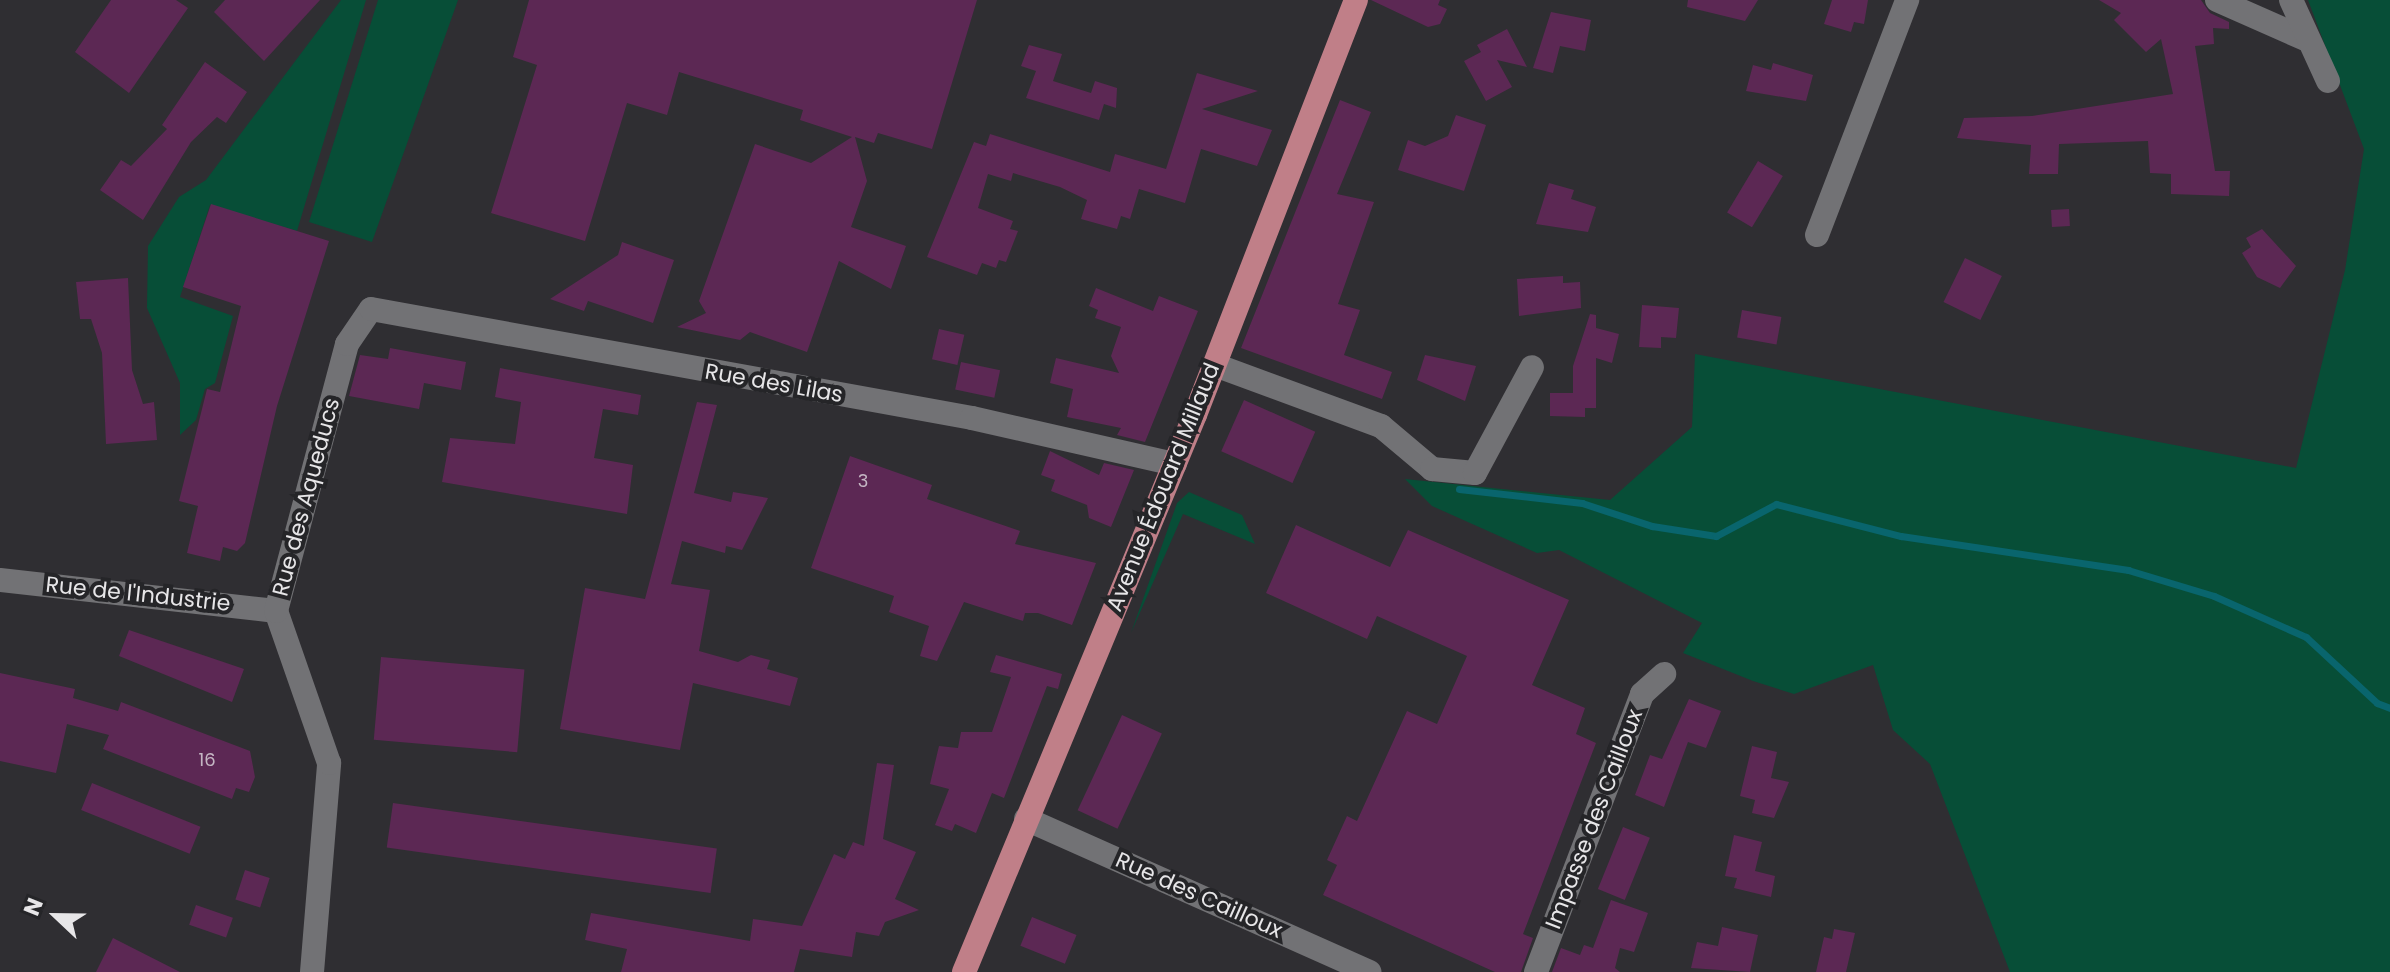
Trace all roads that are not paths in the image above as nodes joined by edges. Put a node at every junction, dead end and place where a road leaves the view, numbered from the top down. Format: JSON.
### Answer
{"nodes":[{"id":1,"x":1356,"y":0,"type":"edge"},
{"id":2,"x":1907,"y":0,"type":"edge"},
{"id":3,"x":2217,"y":0,"type":"edge"},
{"id":4,"x":2291,"y":0,"type":"edge"},
{"id":5,"x":2305,"y":39,"type":"junction"},
{"id":6,"x":2328,"y":81,"type":"dead end"},
{"id":7,"x":1817,"y":235,"type":"dead end"},
{"id":8,"x":371,"y":309,"type":"joint"},
{"id":9,"x":1215,"y":365,"type":"junction"},
{"id":10,"x":1532,"y":367,"type":"dead end"},
{"id":11,"x":1175,"y":464,"type":"junction"},
{"id":12,"x":0,"y":580,"type":"edge"},
{"id":13,"x":276,"y":611,"type":"junction"},
{"id":14,"x":1664,"y":674,"type":"dead end"},
{"id":15,"x":1026,"y":819,"type":"junction"},
{"id":16,"x":312,"y":972,"type":"edge"},
{"id":17,"x":964,"y":972,"type":"edge"},
{"id":18,"x":1370,"y":972,"type":"edge"},
{"id":19,"x":1536,"y":972,"type":"edge"}],
"edges":[{"from":1,"to":9,"type":"main road","name":"Avenue Édouard Millaud"},
{"from":2,"to":7,"type":"street"},
{"from":3,"to":5,"type":"street"},
{"from":4,"to":5,"type":"street"},
{"from":5,"to":6,"type":"street"},
{"from":8,"to":11,"type":"street","name":"Rue des Lilas"},
{"from":8,"to":13,"type":"street","name":"Rue des Aqueducs"},
{"from":9,"to":10,"type":"street"},
{"from":9,"to":11,"type":"main road","name":"Avenue Édouard Millaud"},
{"from":11,"to":15,"type":"main road","name":"Avenue Édouard Millaud"},
{"from":12,"to":13,"type":"street","name":"Rue de l'Industrie"},
{"from":13,"to":16,"type":"street","name":"Rue des Aqueducs"},
{"from":14,"to":19,"type":"street","name":"Impasse des Cailloux"},
{"from":15,"to":17,"type":"main road","name":"Avenue Édouard Millaud"},
{"from":15,"to":18,"type":"street","name":"Rue des Cailloux"}]}
